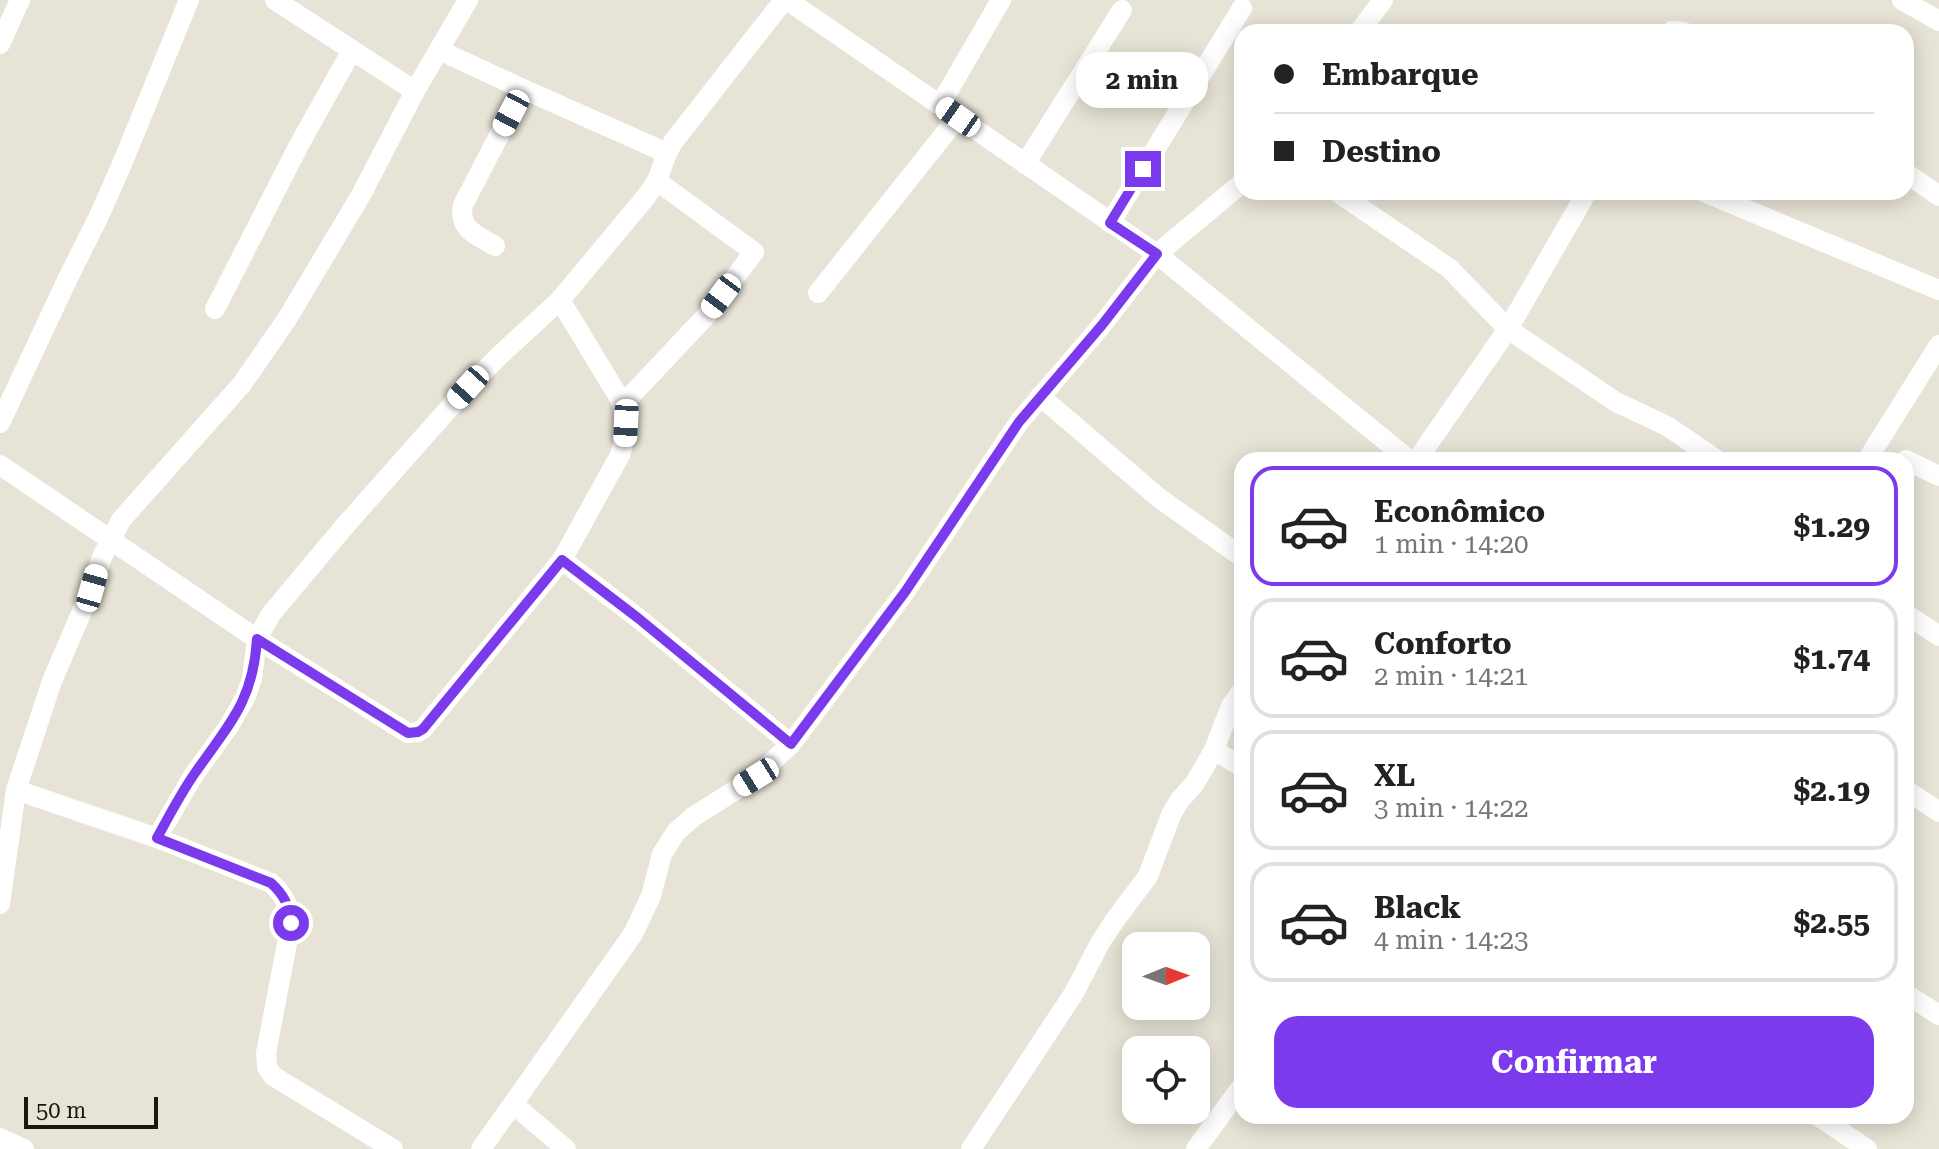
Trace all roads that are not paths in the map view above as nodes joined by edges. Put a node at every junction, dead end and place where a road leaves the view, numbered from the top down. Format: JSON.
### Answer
{"nodes":[{"id":1,"x":20,"y":0,"type":"edge"},
{"id":2,"x":189,"y":0,"type":"edge"},
{"id":3,"x":275,"y":0,"type":"edge"},
{"id":4,"x":468,"y":0,"type":"edge"},
{"id":5,"x":785,"y":0,"type":"edge"},
{"id":6,"x":1001,"y":0,"type":"edge"},
{"id":7,"x":1383,"y":0,"type":"edge"},
{"id":8,"x":1902,"y":0,"type":"edge"},
{"id":9,"x":1242,"y":8,"type":"dead end"},
{"id":10,"x":1122,"y":10,"type":"dead end"},
{"id":11,"x":1939,"y":21,"type":"edge"},
{"id":12,"x":1365,"y":24,"type":"edge"},
{"id":13,"x":0,"y":44,"type":"edge"},
{"id":14,"x":352,"y":50,"type":"junction"},
{"id":15,"x":439,"y":50,"type":"junction"},
{"id":16,"x":523,"y":89,"type":"junction"},
{"id":17,"x":415,"y":91,"type":"junction"},
{"id":18,"x":940,"y":105,"type":"junction"},
{"id":19,"x":958,"y":117,"type":"junction"},
{"id":20,"x":667,"y":153,"type":"junction"},
{"id":21,"x":1025,"y":164,"type":"junction"},
{"id":22,"x":1914,"y":179,"type":"edge"},
{"id":23,"x":657,"y":181,"type":"junction"},
{"id":24,"x":1234,"y":190,"type":"edge"},
{"id":25,"x":1939,"y":196,"type":"edge"},
{"id":26,"x":1349,"y":200,"type":"edge"},
{"id":27,"x":1582,"y":200,"type":"edge"},
{"id":28,"x":1723,"y":200,"type":"edge"},
{"id":29,"x":1110,"y":223,"type":"junction"},
{"id":30,"x":495,"y":246,"type":"dead end"},
{"id":31,"x":1157,"y":254,"type":"junction"},
{"id":32,"x":1939,"y":290,"type":"edge"},
{"id":33,"x":818,"y":293,"type":"dead end"},
{"id":34,"x":560,"y":300,"type":"junction"},
{"id":35,"x":215,"y":309,"type":"dead end"},
{"id":36,"x":1508,"y":329,"type":"junction"},
{"id":37,"x":1939,"y":345,"type":"edge"},
{"id":38,"x":1040,"y":396,"type":"junction"},
{"id":39,"x":623,"y":404,"type":"junction"},
{"id":40,"x":0,"y":423,"type":"edge"},
{"id":41,"x":1399,"y":452,"type":"edge"},
{"id":42,"x":1423,"y":452,"type":"edge"},
{"id":43,"x":1705,"y":452,"type":"edge"},
{"id":44,"x":1872,"y":452,"type":"edge"},
{"id":45,"x":1914,"y":464,"type":"edge"},
{"id":46,"x":0,"y":465,"type":"edge"},
{"id":47,"x":1939,"y":476,"type":"edge"},
{"id":48,"x":110,"y":541,"type":"junction"},
{"id":49,"x":1234,"y":551,"type":"edge"},
{"id":50,"x":562,"y":560,"type":"junction"},
{"id":51,"x":1914,"y":619,"type":"edge"},
{"id":52,"x":1939,"y":636,"type":"edge"},
{"id":53,"x":257,"y":639,"type":"junction"},
{"id":54,"x":1234,"y":702,"type":"edge"},
{"id":55,"x":791,"y":744,"type":"junction"},
{"id":56,"x":1214,"y":750,"type":"junction"},
{"id":57,"x":1234,"y":762,"type":"edge"},
{"id":58,"x":16,"y":790,"type":"junction"},
{"id":59,"x":1914,"y":795,"type":"edge"},
{"id":60,"x":1939,"y":812,"type":"edge"},
{"id":61,"x":157,"y":838,"type":"junction"},
{"id":62,"x":0,"y":904,"type":"edge"},
{"id":63,"x":1914,"y":999,"type":"edge"},
{"id":64,"x":1939,"y":1015,"type":"edge"},
{"id":65,"x":1234,"y":1097,"type":"edge"},
{"id":66,"x":513,"y":1104,"type":"junction"},
{"id":67,"x":1830,"y":1124,"type":"edge"},
{"id":68,"x":0,"y":1138,"type":"edge"},
{"id":69,"x":24,"y":1149,"type":"edge"},
{"id":70,"x":393,"y":1149,"type":"edge"},
{"id":71,"x":481,"y":1149,"type":"edge"},
{"id":72,"x":566,"y":1149,"type":"edge"},
{"id":73,"x":971,"y":1149,"type":"edge"},
{"id":74,"x":1196,"y":1149,"type":"edge"},
{"id":75,"x":1867,"y":1149,"type":"edge"}],
"edges":[{"from":1,"to":13,"type":"street"},
{"from":2,"to":40,"type":"street"},
{"from":3,"to":14,"type":"street"},
{"from":4,"to":15,"type":"street"},
{"from":5,"to":18,"type":"street"},
{"from":5,"to":20,"type":"street"},
{"from":6,"to":18,"type":"street"},
{"from":7,"to":12,"type":"street"},
{"from":8,"to":11,"type":"street"},
{"from":9,"to":29,"type":"street"},
{"from":10,"to":21,"type":"street"},
{"from":14,"to":17,"type":"street"},
{"from":14,"to":35,"type":"street"},
{"from":15,"to":16,"type":"street"},
{"from":15,"to":17,"type":"street"},
{"from":16,"to":20,"type":"street"},
{"from":16,"to":30,"type":"street"},
{"from":17,"to":48,"type":"street"},
{"from":18,"to":19,"type":"street"},
{"from":19,"to":21,"type":"street"},
{"from":19,"to":33,"type":"street"},
{"from":20,"to":23,"type":"street"},
{"from":21,"to":29,"type":"street"},
{"from":22,"to":25,"type":"street"},
{"from":23,"to":34,"type":"street"},
{"from":23,"to":39,"type":"street"},
{"from":24,"to":31,"type":"street"},
{"from":26,"to":36,"type":"street"},
{"from":27,"to":36,"type":"street"},
{"from":28,"to":32,"type":"street"},
{"from":29,"to":31,"type":"street"},
{"from":31,"to":38,"type":"street"},
{"from":31,"to":41,"type":"street"},
{"from":34,"to":39,"type":"street"},
{"from":34,"to":53,"type":"street"},
{"from":36,"to":42,"type":"street"},
{"from":36,"to":43,"type":"street"},
{"from":37,"to":44,"type":"street"},
{"from":38,"to":49,"type":"street"},
{"from":38,"to":55,"type":"street"},
{"from":39,"to":50,"type":"street"},
{"from":45,"to":47,"type":"street"},
{"from":46,"to":48,"type":"street"},
{"from":48,"to":53,"type":"street"},
{"from":48,"to":58,"type":"street"},
{"from":50,"to":53,"type":"street"},
{"from":50,"to":55,"type":"street"},
{"from":51,"to":52,"type":"street"},
{"from":53,"to":61,"type":"street"},
{"from":54,"to":56,"type":"street"},
{"from":55,"to":66,"type":"street"},
{"from":56,"to":57,"type":"street"},
{"from":56,"to":73,"type":"street"},
{"from":58,"to":61,"type":"street"},
{"from":58,"to":62,"type":"street"},
{"from":59,"to":60,"type":"street"},
{"from":61,"to":70,"type":"street"},
{"from":63,"to":64,"type":"street"},
{"from":65,"to":74,"type":"street"},
{"from":66,"to":71,"type":"street"},
{"from":66,"to":72,"type":"street"},
{"from":67,"to":75,"type":"street"},
{"from":68,"to":69,"type":"street"}]}
